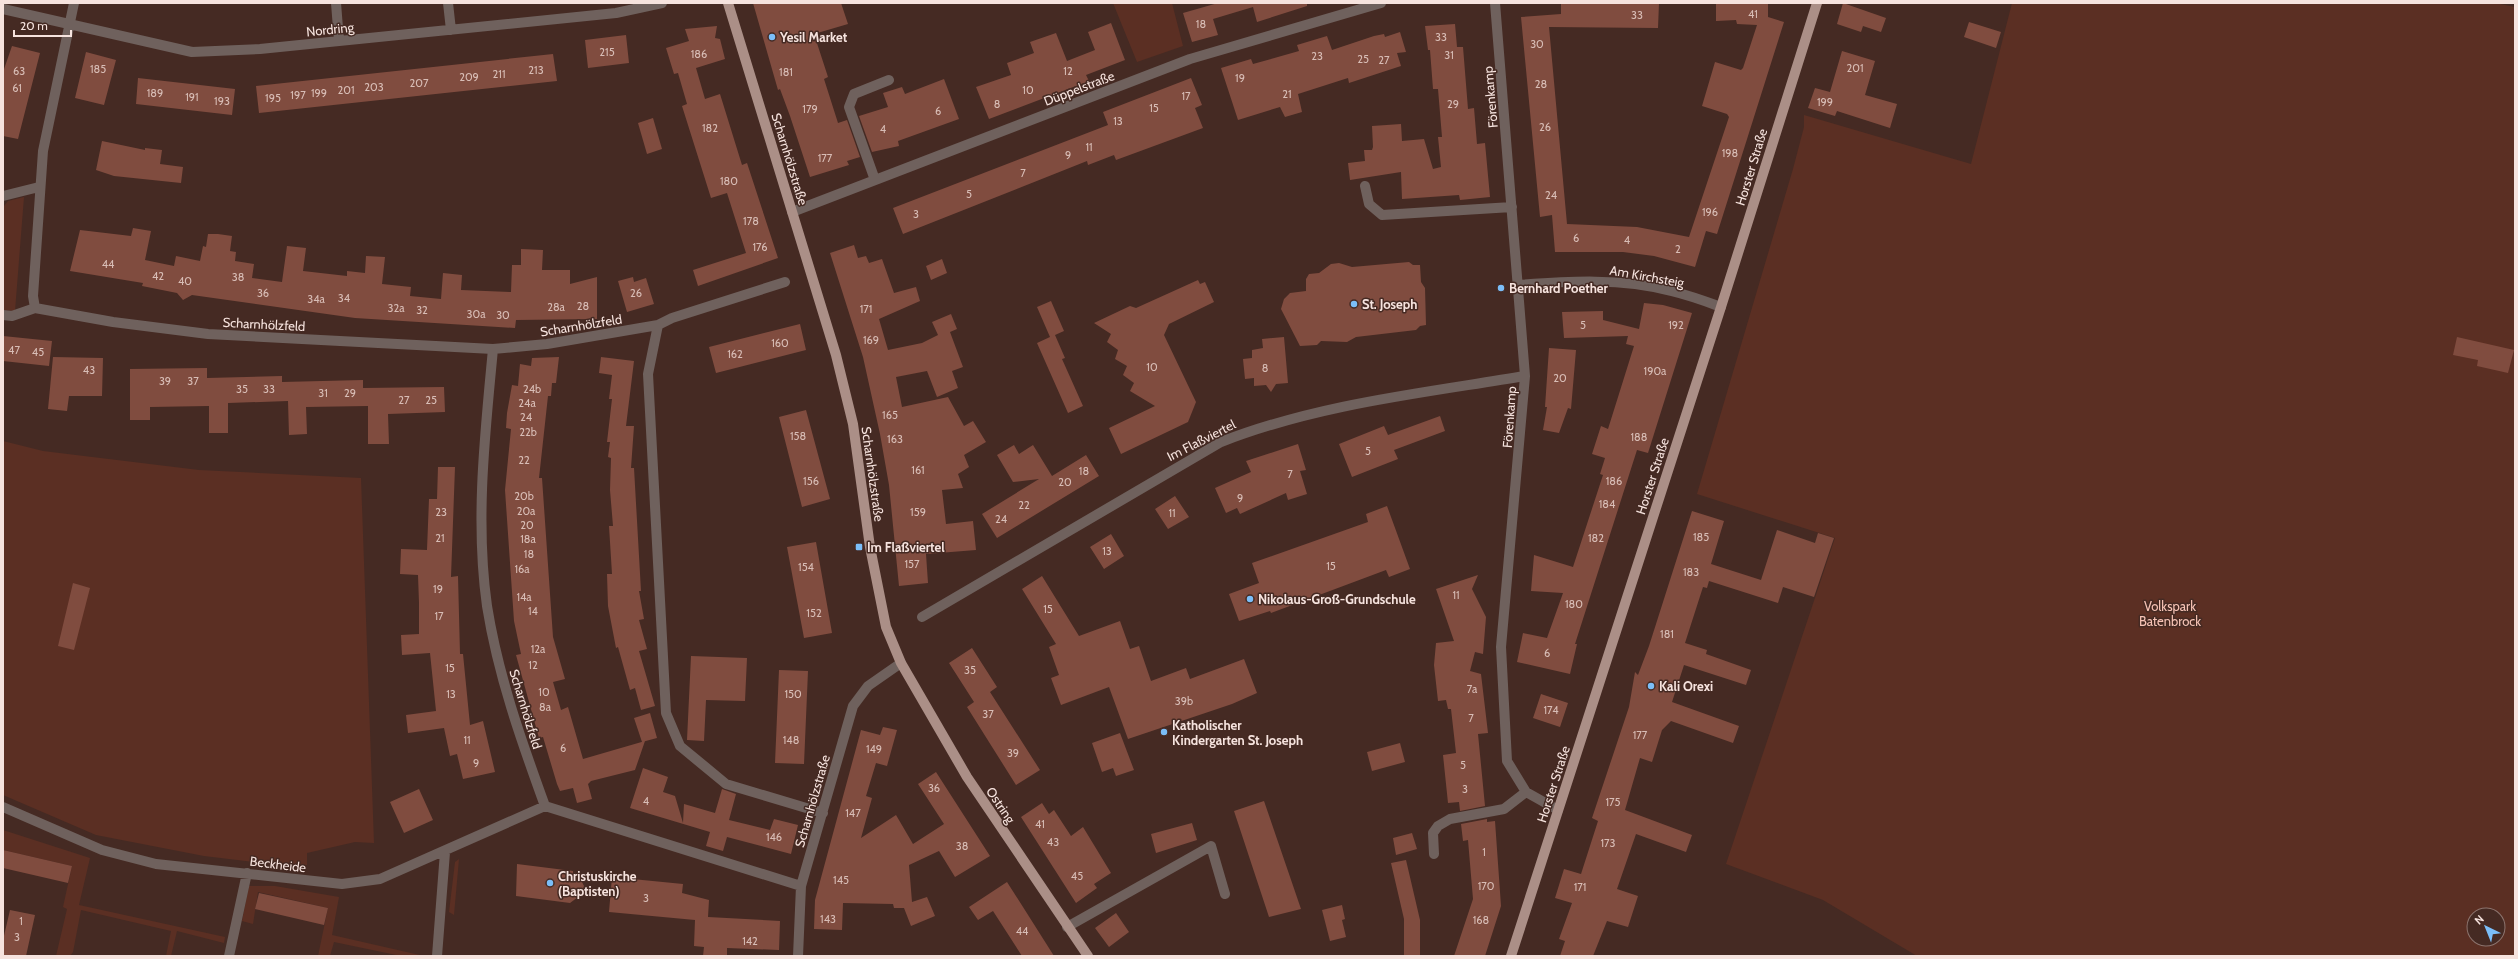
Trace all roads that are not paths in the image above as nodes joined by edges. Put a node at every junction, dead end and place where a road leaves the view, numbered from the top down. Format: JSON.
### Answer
{"nodes":[{"id":1,"x":74,"y":3,"type":"edge"},
{"id":2,"x":336,"y":3,"type":"edge"},
{"id":3,"x":448,"y":3,"type":"edge"},
{"id":4,"x":662,"y":3,"type":"edge"},
{"id":5,"x":728,"y":3,"type":"edge"},
{"id":6,"x":1380,"y":3,"type":"edge"},
{"id":7,"x":1495,"y":3,"type":"edge"},
{"id":8,"x":1817,"y":3,"type":"edge"},
{"id":9,"x":3,"y":9,"type":"edge"},
{"id":10,"x":69,"y":26,"type":"junction"},
{"id":11,"x":451,"y":30,"type":"junction"},
{"id":12,"x":339,"y":41,"type":"junction"},
{"id":13,"x":889,"y":80,"type":"dead end"},
{"id":14,"x":876,"y":180,"type":"junction"},
{"id":15,"x":1365,"y":186,"type":"dead end"},
{"id":16,"x":39,"y":187,"type":"junction"},
{"id":17,"x":3,"y":196,"type":"edge"},
{"id":18,"x":1512,"y":207,"type":"junction"},
{"id":19,"x":792,"y":212,"type":"junction"},
{"id":20,"x":785,"y":282,"type":"dead end"},
{"id":21,"x":1519,"y":283,"type":"junction"},
{"id":22,"x":1721,"y":307,"type":"junction"},
{"id":23,"x":35,"y":308,"type":"junction"},
{"id":24,"x":3,"y":316,"type":"edge"},
{"id":25,"x":658,"y":325,"type":"junction"},
{"id":26,"x":493,"y":349,"type":"junction"},
{"id":27,"x":1525,"y":376,"type":"junction"},
{"id":28,"x":922,"y":617,"type":"dead end"},
{"id":29,"x":901,"y":663,"type":"junction"},
{"id":30,"x":1526,"y":792,"type":"junction"},
{"id":31,"x":545,"y":806,"type":"junction"},
{"id":32,"x":3,"y":807,"type":"edge"},
{"id":33,"x":1558,"y":810,"type":"junction"},
{"id":34,"x":823,"y":813,"type":"junction"},
{"id":35,"x":445,"y":852,"type":"junction"},
{"id":36,"x":1434,"y":854,"type":"dead end"},
{"id":37,"x":247,"y":873,"type":"junction"},
{"id":38,"x":801,"y":886,"type":"junction"},
{"id":39,"x":1225,"y":894,"type":"dead end"},
{"id":40,"x":1067,"y":927,"type":"junction"},
{"id":41,"x":229,"y":956,"type":"edge"},
{"id":42,"x":437,"y":956,"type":"edge"},
{"id":43,"x":798,"y":956,"type":"edge"},
{"id":44,"x":1088,"y":956,"type":"edge"},
{"id":45,"x":1511,"y":956,"type":"edge"}],
"edges":[{"from":1,"to":10,"type":"street"},
{"from":2,"to":12,"type":"street"},
{"from":3,"to":11,"type":"street"},
{"from":4,"to":11,"type":"street","name":"Nordring"},
{"from":5,"to":19,"type":"main road","name":"Scharnhölzstraße"},
{"from":6,"to":14,"type":"street","name":"Düppelstraße"},
{"from":7,"to":18,"type":"street","name":"Förenkamp"},
{"from":8,"to":22,"type":"main road","name":"Horster Straße"},
{"from":9,"to":10,"type":"street","name":"Nordring"},
{"from":10,"to":12,"type":"street","name":"Nordring"},
{"from":10,"to":16,"type":"street"},
{"from":11,"to":12,"type":"street","name":"Nordring"},
{"from":13,"to":14,"type":"street"},
{"from":14,"to":19,"type":"street","name":"Düppelstraße"},
{"from":15,"to":18,"type":"street"},
{"from":16,"to":17,"type":"street"},
{"from":16,"to":23,"type":"street"},
{"from":18,"to":21,"type":"street","name":"Förenkamp"},
{"from":19,"to":29,"type":"main road","name":"Scharnhölzstraße"},
{"from":20,"to":25,"type":"street","name":"Scharnhölzfeld"},
{"from":21,"to":22,"type":"street","name":"Am Kirchsteig"},
{"from":21,"to":27,"type":"street","name":"Förenkamp"},
{"from":22,"to":33,"type":"main road","name":"Horster Straße"},
{"from":23,"to":24,"type":"street","name":"Scharnhölzfeld"},
{"from":23,"to":26,"type":"street","name":"Scharnhölzfeld"},
{"from":25,"to":26,"type":"street","name":"Scharnhölzfeld"},
{"from":25,"to":34,"type":"street"},
{"from":26,"to":31,"type":"street","name":"Scharnhölzfeld"},
{"from":27,"to":28,"type":"street","name":"Im Flaßviertel"},
{"from":27,"to":30,"type":"street","name":"Förenkamp"},
{"from":29,"to":34,"type":"street","name":"Scharnhölzstraße"},
{"from":29,"to":40,"type":"main road","name":"Ostring"},
{"from":30,"to":33,"type":"street","name":"Förenkamp"},
{"from":30,"to":36,"type":"street"},
{"from":31,"to":35,"type":"street","name":"Beckheide"},
{"from":31,"to":38,"type":"street"},
{"from":32,"to":37,"type":"street","name":"Beckheide"},
{"from":33,"to":45,"type":"main road","name":"Horster Straße"},
{"from":34,"to":38,"type":"street","name":"Scharnhölzstraße"},
{"from":35,"to":37,"type":"street","name":"Beckheide"},
{"from":35,"to":42,"type":"street"},
{"from":37,"to":41,"type":"street"},
{"from":38,"to":43,"type":"street","name":"Scharnhölzstraße"},
{"from":39,"to":40,"type":"street"},
{"from":40,"to":44,"type":"main road","name":"Ostring"}]}
